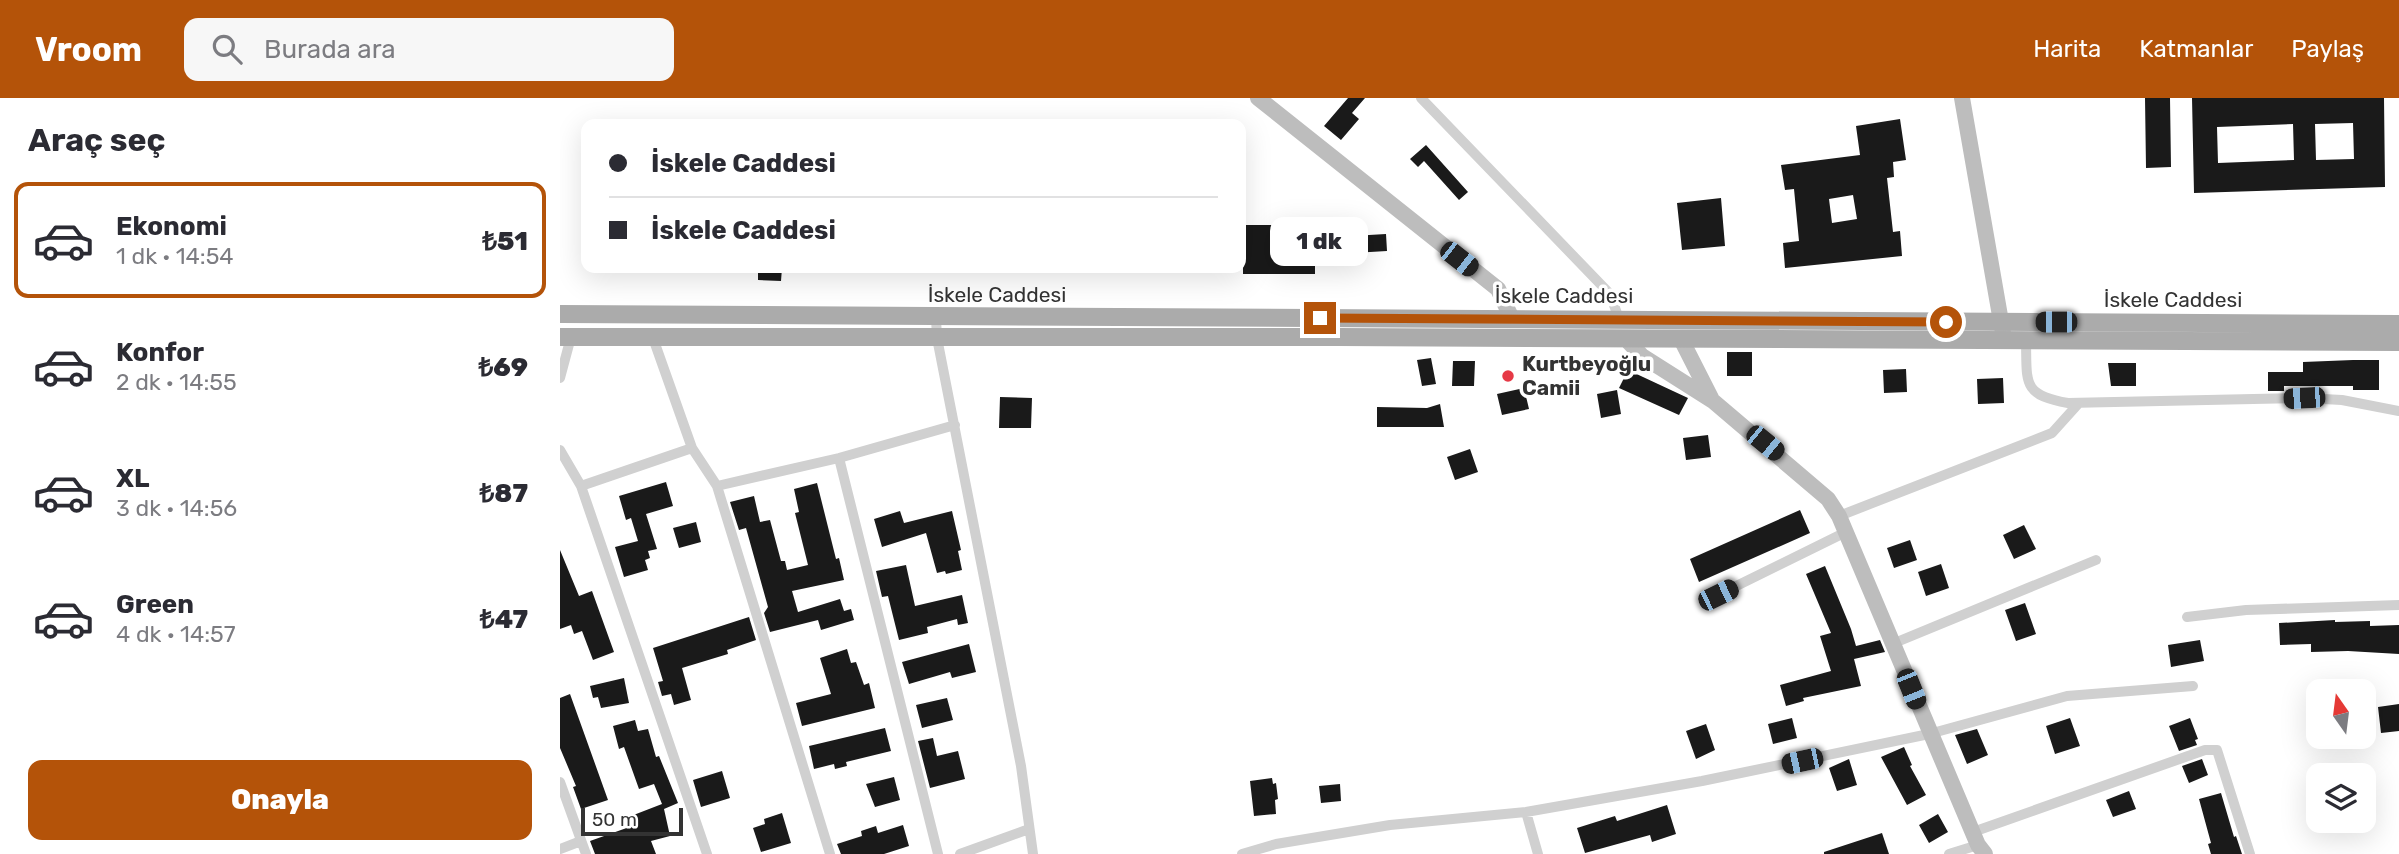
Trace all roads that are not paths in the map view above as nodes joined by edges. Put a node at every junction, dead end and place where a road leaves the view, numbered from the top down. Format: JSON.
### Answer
{"nodes":[{"id":1,"x":1258,"y":98,"type":"edge"},
{"id":2,"x":1421,"y":98,"type":"edge"},
{"id":3,"x":1962,"y":98,"type":"edge"},
{"id":4,"x":560,"y":314,"type":"edge"},
{"id":5,"x":936,"y":318,"type":"junction"},
{"id":6,"x":1512,"y":318,"type":"junction"},
{"id":7,"x":1619,"y":319,"type":"junction"},
{"id":8,"x":2000,"y":322,"type":"junction"},
{"id":9,"x":2399,"y":324,"type":"edge"},
{"id":10,"x":565,"y":337,"type":"edge"},
{"id":11,"x":653,"y":338,"type":"junction"},
{"id":12,"x":937,"y":338,"type":"junction"},
{"id":13,"x":1626,"y":340,"type":"junction"},
{"id":14,"x":1681,"y":340,"type":"junction"},
{"id":15,"x":2005,"y":342,"type":"junction"},
{"id":16,"x":2026,"y":342,"type":"junction"},
{"id":17,"x":2399,"y":342,"type":"edge"},
{"id":18,"x":560,"y":378,"type":"edge"},
{"id":19,"x":1713,"y":401,"type":"junction"},
{"id":20,"x":2079,"y":403,"type":"junction"},
{"id":21,"x":2399,"y":411,"type":"edge"},
{"id":22,"x":955,"y":425,"type":"junction"},
{"id":23,"x":692,"y":448,"type":"junction"},
{"id":24,"x":560,"y":450,"type":"edge"},
{"id":25,"x":839,"y":458,"type":"junction"},
{"id":26,"x":581,"y":486,"type":"junction"},
{"id":27,"x":717,"y":486,"type":"junction"},
{"id":28,"x":1839,"y":516,"type":"junction"},
{"id":29,"x":1846,"y":532,"type":"junction"},
{"id":30,"x":2096,"y":560,"type":"dead end"},
{"id":31,"x":1718,"y":595,"type":"dead end"},
{"id":32,"x":2399,"y":605,"type":"edge"},
{"id":33,"x":2188,"y":617,"type":"dead end"},
{"id":34,"x":1892,"y":644,"type":"junction"},
{"id":35,"x":2193,"y":686,"type":"dead end"},
{"id":36,"x":1929,"y":734,"type":"junction"},
{"id":37,"x":560,"y":782,"type":"edge"},
{"id":38,"x":1526,"y":812,"type":"junction"},
{"id":39,"x":1029,"y":829,"type":"junction"},
{"id":40,"x":581,"y":841,"type":"junction"},
{"id":41,"x":1978,"y":844,"type":"edge"},
{"id":42,"x":560,"y":849,"type":"edge"},
{"id":43,"x":586,"y":854,"type":"edge"},
{"id":44,"x":707,"y":854,"type":"edge"},
{"id":45,"x":830,"y":854,"type":"edge"},
{"id":46,"x":938,"y":854,"type":"edge"},
{"id":47,"x":960,"y":854,"type":"edge"},
{"id":48,"x":1033,"y":854,"type":"edge"},
{"id":49,"x":1242,"y":854,"type":"edge"},
{"id":50,"x":1538,"y":854,"type":"edge"},
{"id":51,"x":1949,"y":854,"type":"edge"},
{"id":52,"x":2250,"y":854,"type":"edge"}],
"edges":[{"from":1,"to":6,"type":"street"},
{"from":2,"to":7,"type":"street"},
{"from":3,"to":8,"type":"street"},
{"from":4,"to":5,"type":"main road","name":"İskele Caddesi"},
{"from":5,"to":6,"type":"main road","name":"İskele Caddesi"},
{"from":5,"to":12,"type":"street"},
{"from":6,"to":7,"type":"main road","name":"İskele Caddesi"},
{"from":7,"to":8,"type":"main road","name":"İskele Caddesi"},
{"from":8,"to":9,"type":"main road","name":"İskele Caddesi"},
{"from":8,"to":15,"type":"street"},
{"from":10,"to":11,"type":"main road"},
{"from":10,"to":18,"type":"street"},
{"from":11,"to":12,"type":"main road"},
{"from":11,"to":23,"type":"street"},
{"from":12,"to":13,"type":"main road"},
{"from":12,"to":22,"type":"street"},
{"from":13,"to":14,"type":"main road"},
{"from":13,"to":19,"type":"street"},
{"from":14,"to":15,"type":"main road"},
{"from":14,"to":19,"type":"street"},
{"from":15,"to":16,"type":"main road"},
{"from":16,"to":17,"type":"main road"},
{"from":16,"to":20,"type":"street"},
{"from":19,"to":28,"type":"street"},
{"from":20,"to":21,"type":"street"},
{"from":20,"to":28,"type":"street"},
{"from":22,"to":25,"type":"street"},
{"from":22,"to":39,"type":"street"},
{"from":23,"to":26,"type":"street"},
{"from":23,"to":27,"type":"street"},
{"from":24,"to":26,"type":"street"},
{"from":25,"to":27,"type":"street"},
{"from":25,"to":46,"type":"street"},
{"from":26,"to":44,"type":"street"},
{"from":27,"to":45,"type":"street"},
{"from":28,"to":29,"type":"street"},
{"from":29,"to":31,"type":"street"},
{"from":29,"to":34,"type":"street"},
{"from":30,"to":34,"type":"street"},
{"from":32,"to":33,"type":"street"},
{"from":34,"to":36,"type":"street"},
{"from":35,"to":36,"type":"street"},
{"from":36,"to":38,"type":"street"},
{"from":36,"to":41,"type":"street"},
{"from":37,"to":40,"type":"street"},
{"from":38,"to":49,"type":"street"},
{"from":38,"to":50,"type":"street"},
{"from":39,"to":47,"type":"street"},
{"from":39,"to":48,"type":"street"},
{"from":40,"to":42,"type":"street"},
{"from":40,"to":43,"type":"street"},
{"from":41,"to":51,"type":"street"},
{"from":41,"to":52,"type":"street"}]}
